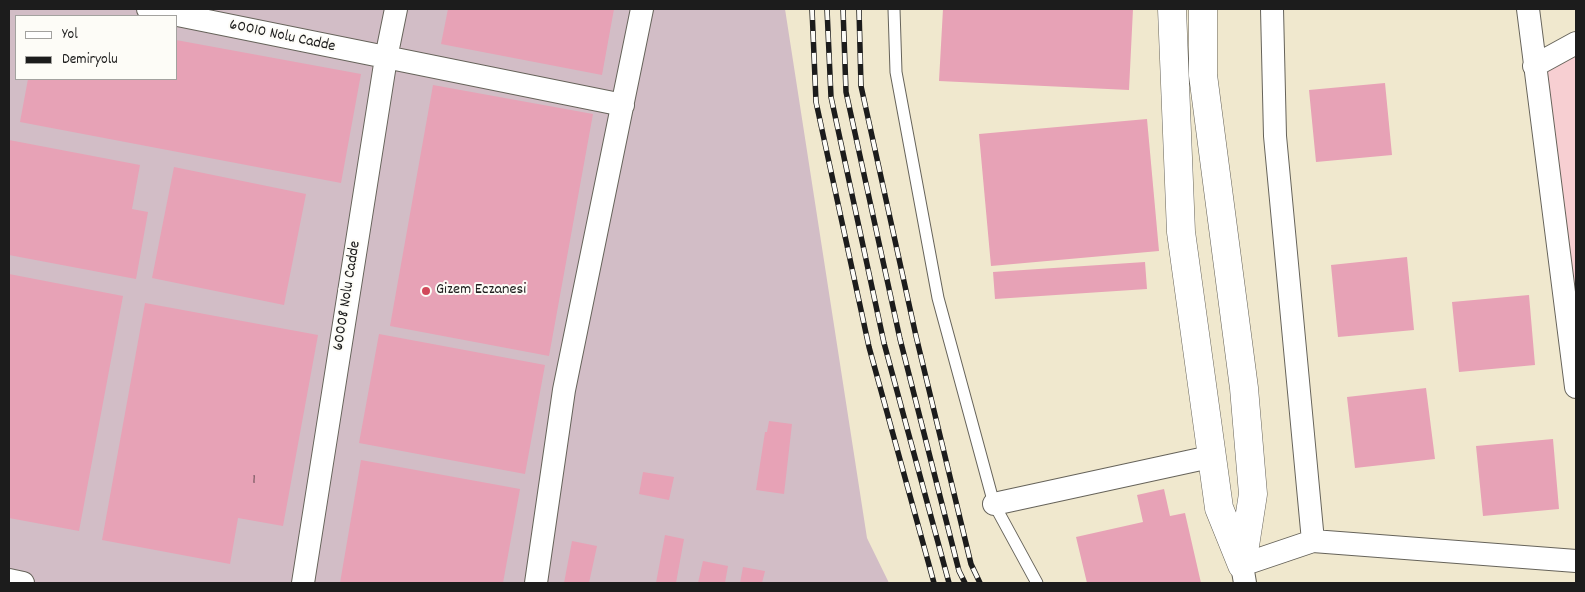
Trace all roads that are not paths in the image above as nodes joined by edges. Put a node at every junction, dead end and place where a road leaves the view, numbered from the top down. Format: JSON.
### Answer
{"nodes":[{"id":1,"x":148,"y":9,"type":"edge"},
{"id":2,"x":396,"y":9,"type":"edge"},
{"id":3,"x":642,"y":9,"type":"edge"},
{"id":4,"x":894,"y":9,"type":"edge"},
{"id":5,"x":1172,"y":9,"type":"edge"},
{"id":6,"x":1203,"y":9,"type":"edge"},
{"id":7,"x":1272,"y":9,"type":"edge"},
{"id":8,"x":1528,"y":9,"type":"edge"},
{"id":9,"x":177,"y":15,"type":"edge"},
{"id":10,"x":178,"y":15,"type":"edge"},
{"id":11,"x":1576,"y":43,"type":"edge"},
{"id":12,"x":386,"y":58,"type":"junction"},
{"id":13,"x":1534,"y":66,"type":"junction"},
{"id":14,"x":622,"y":105,"type":"junction"},
{"id":15,"x":1576,"y":387,"type":"edge"},
{"id":16,"x":1210,"y":457,"type":"junction"},
{"id":17,"x":994,"y":504,"type":"junction"},
{"id":18,"x":1313,"y":541,"type":"junction"},
{"id":19,"x":1576,"y":561,"type":"edge"},
{"id":20,"x":1243,"y":574,"type":"edge"},
{"id":21,"x":9,"y":580,"type":"edge"},
{"id":22,"x":23,"y":583,"type":"edge"},
{"id":23,"x":303,"y":583,"type":"edge"},
{"id":24,"x":536,"y":583,"type":"edge"},
{"id":25,"x":1037,"y":583,"type":"edge"}],
"edges":[{"from":1,"to":9,"type":"street","name":"60010 Nolu Cadde"},
{"from":2,"to":12,"type":"street","name":"60008 Nolu Cadde"},
{"from":3,"to":14,"type":"street"},
{"from":4,"to":17,"type":"lane"},
{"from":5,"to":16,"type":"street"},
{"from":6,"to":20,"type":"street"},
{"from":7,"to":18,"type":"street"},
{"from":8,"to":13,"type":"street"},
{"from":10,"to":12,"type":"street","name":"60010 Nolu Cadde"},
{"from":11,"to":13,"type":"street"},
{"from":12,"to":14,"type":"street","name":"60010 Nolu Cadde"},
{"from":12,"to":23,"type":"street","name":"60008 Nolu Cadde"},
{"from":13,"to":15,"type":"street"},
{"from":14,"to":24,"type":"street"},
{"from":16,"to":17,"type":"street"},
{"from":16,"to":20,"type":"street"},
{"from":17,"to":25,"type":"lane"},
{"from":18,"to":19,"type":"street"},
{"from":18,"to":20,"type":"street"},
{"from":21,"to":22,"type":"street"}]}
